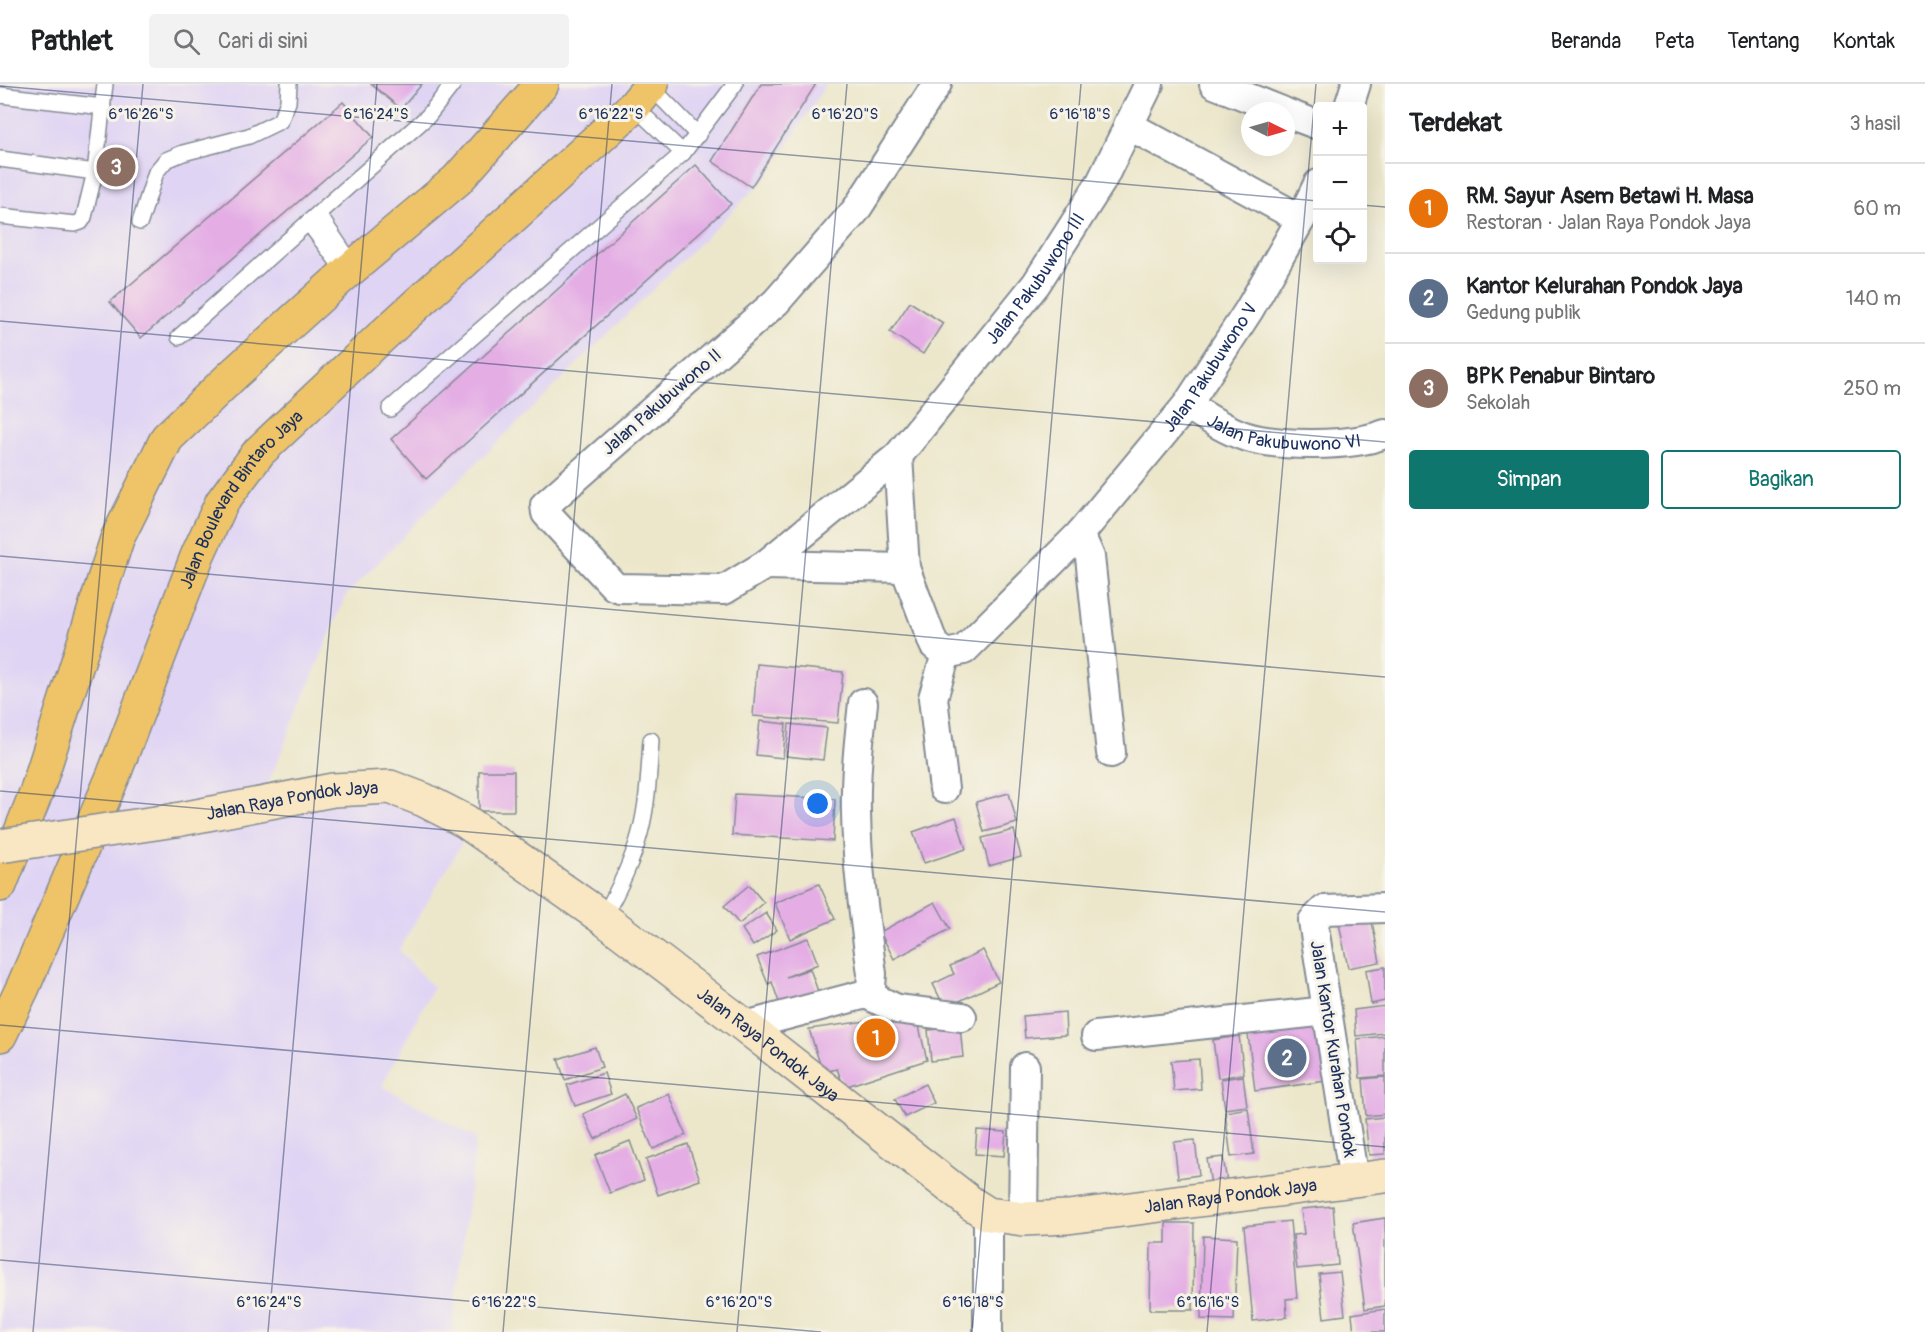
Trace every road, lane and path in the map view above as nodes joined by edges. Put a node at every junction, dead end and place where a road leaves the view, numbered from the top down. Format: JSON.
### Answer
{"nodes":[{"id":1,"x":105,"y":84,"type":"edge"},
{"id":2,"x":289,"y":84,"type":"edge"},
{"id":3,"x":453,"y":84,"type":"edge"},
{"id":4,"x":542,"y":84,"type":"edge"},
{"id":5,"x":735,"y":84,"type":"edge"},
{"id":6,"x":937,"y":84,"type":"edge"},
{"id":7,"x":1149,"y":84,"type":"edge"},
{"id":8,"x":1214,"y":84,"type":"edge"},
{"id":9,"x":1356,"y":84,"type":"edge"},
{"id":10,"x":645,"y":92,"type":"edge"},
{"id":11,"x":0,"y":95,"type":"edge"},
{"id":12,"x":1259,"y":102,"type":"edge"},
{"id":13,"x":1350,"y":102,"type":"edge"},
{"id":14,"x":103,"y":107,"type":"junction"},
{"id":15,"x":1295,"y":116,"type":"edge"},
{"id":16,"x":1313,"y":123,"type":"edge"},
{"id":17,"x":1128,"y":125,"type":"junction"},
{"id":18,"x":698,"y":135,"type":"junction"},
{"id":19,"x":683,"y":153,"type":"junction"},
{"id":20,"x":0,"y":159,"type":"edge"},
{"id":21,"x":95,"y":172,"type":"junction"},
{"id":22,"x":1313,"y":193,"type":"edge"},
{"id":23,"x":0,"y":216,"type":"edge"},
{"id":24,"x":313,"y":218,"type":"junction"},
{"id":25,"x":1301,"y":219,"type":"junction"},
{"id":26,"x":140,"y":222,"type":"dead end"},
{"id":27,"x":350,"y":270,"type":"junction"},
{"id":28,"x":179,"y":337,"type":"dead end"},
{"id":29,"x":1187,"y":405,"type":"junction"},
{"id":30,"x":390,"y":409,"type":"dead end"},
{"id":31,"x":1385,"y":434,"type":"edge"},
{"id":32,"x":898,"y":456,"type":"junction"},
{"id":33,"x":1080,"y":534,"type":"junction"},
{"id":34,"x":765,"y":565,"type":"junction"},
{"id":35,"x":905,"y":568,"type":"junction"},
{"id":36,"x":946,"y":654,"type":"junction"},
{"id":37,"x":863,"y":703,"type":"dead end"},
{"id":38,"x":651,"y":740,"type":"dead end"},
{"id":39,"x":1111,"y":753,"type":"dead end"},
{"id":40,"x":944,"y":789,"type":"dead end"},
{"id":41,"x":0,"y":846,"type":"edge"},
{"id":42,"x":0,"y":885,"type":"edge"},
{"id":43,"x":1385,"y":908,"type":"edge"},
{"id":44,"x":603,"y":918,"type":"junction"},
{"id":45,"x":866,"y":993,"type":"junction"},
{"id":46,"x":1327,"y":1011,"type":"junction"},
{"id":47,"x":962,"y":1017,"type":"dead end"},
{"id":48,"x":745,"y":1026,"type":"junction"},
{"id":49,"x":0,"y":1035,"type":"edge"},
{"id":50,"x":1096,"y":1036,"type":"dead end"},
{"id":51,"x":1026,"y":1067,"type":"dead end"},
{"id":52,"x":1370,"y":1179,"type":"edge"},
{"id":53,"x":988,"y":1214,"type":"junction"},
{"id":54,"x":1023,"y":1219,"type":"junction"},
{"id":55,"x":988,"y":1332,"type":"edge"}],
"edges":[{"from":1,"to":14,"type":"lane"},
{"from":2,"to":26,"type":"lane"},
{"from":3,"to":24,"type":"lane"},
{"from":4,"to":27,"type":"main road"},
{"from":5,"to":18,"type":"lane"},
{"from":6,"to":34,"type":"street","name":"Jalan Pakubuwono II"},
{"from":7,"to":17,"type":"street","name":"Jalan Pakubuwono III"},
{"from":8,"to":12,"type":"street"},
{"from":9,"to":13,"type":"street"},
{"from":10,"to":18,"type":"lane"},
{"from":10,"to":19,"type":"lane"},
{"from":10,"to":49,"type":"main road","name":"Jalan Boulevard Bintaro Jaya"},
{"from":11,"to":14,"type":"lane"},
{"from":14,"to":21,"type":"lane"},
{"from":15,"to":16,"type":"street"},
{"from":17,"to":25,"type":"street"},
{"from":17,"to":32,"type":"street","name":"Jalan Pakubuwono III"},
{"from":18,"to":19,"type":"lane"},
{"from":19,"to":30,"type":"lane"},
{"from":20,"to":21,"type":"lane"},
{"from":21,"to":23,"type":"lane"},
{"from":22,"to":25,"type":"street","name":"Jalan Pakubuwono V"},
{"from":24,"to":27,"type":"lane"},
{"from":24,"to":28,"type":"lane"},
{"from":25,"to":29,"type":"street","name":"Jalan Pakubuwono V"},
{"from":27,"to":42,"type":"main road"},
{"from":29,"to":31,"type":"street","name":"Jalan Pakubuwono VI"},
{"from":29,"to":33,"type":"street","name":"Jalan Pakubuwono V"},
{"from":32,"to":34,"type":"street","name":"Jalan Pakubuwono III"},
{"from":32,"to":35,"type":"street"},
{"from":33,"to":36,"type":"street","name":"Jalan Pakubuwono V"},
{"from":33,"to":39,"type":"street"},
{"from":34,"to":35,"type":"street"},
{"from":35,"to":36,"type":"street"},
{"from":36,"to":40,"type":"street"},
{"from":37,"to":45,"type":"street"},
{"from":38,"to":44,"type":"lane"},
{"from":41,"to":44,"type":"main road","name":"Jalan Raya Pondok Jaya","bridge":true},
{"from":43,"to":46,"type":"street","name":"Jalan Kantor Kurahan Pondok"},
{"from":44,"to":48,"type":"main road","name":"Jalan Raya Pondok Jaya"},
{"from":45,"to":47,"type":"street"},
{"from":45,"to":48,"type":"street"},
{"from":46,"to":50,"type":"street"},
{"from":46,"to":52,"type":"street","name":"Jalan Kantor Kurahan Pondok"},
{"from":48,"to":53,"type":"main road","name":"Jalan Raya Pondok Jaya"},
{"from":51,"to":54,"type":"street"},
{"from":52,"to":54,"type":"main road","name":"Jalan Raya Pondok Jaya"},
{"from":53,"to":54,"type":"main road","name":"Jalan Raya Pondok Jaya"},
{"from":53,"to":55,"type":"street"}]}
